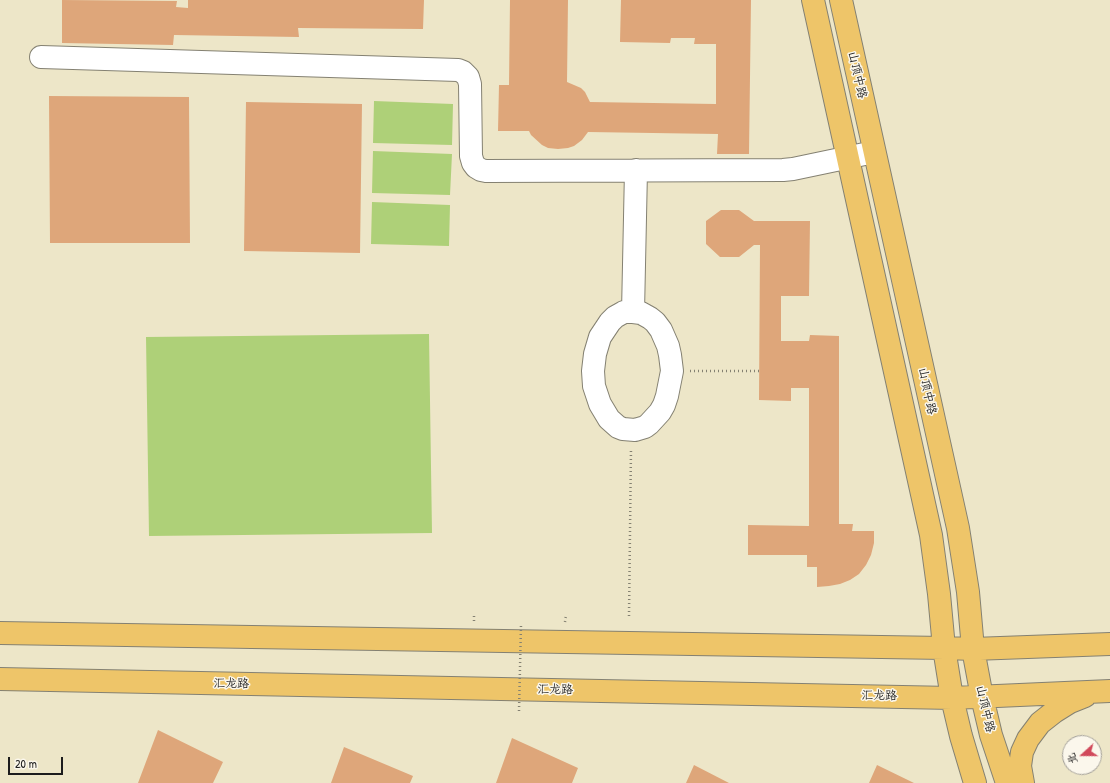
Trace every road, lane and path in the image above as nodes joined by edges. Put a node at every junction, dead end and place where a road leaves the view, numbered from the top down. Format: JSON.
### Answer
{"nodes":[{"id":1,"x":813,"y":0,"type":"edge"},
{"id":2,"x":841,"y":0,"type":"edge"},
{"id":3,"x":41,"y":57,"type":"dead end"},
{"id":4,"x":874,"y":152,"type":"junction"},
{"id":5,"x":848,"y":157,"type":"junction"},
{"id":6,"x":636,"y":170,"type":"junction"},
{"id":7,"x":633,"y":312,"type":"junction"},
{"id":8,"x":672,"y":371,"type":"junction"},
{"id":9,"x":759,"y":371,"type":"dead end"},
{"id":10,"x":631,"y":430,"type":"junction"},
{"id":11,"x":474,"y":612,"type":"dead end"},
{"id":12,"x":629,"y":616,"type":"dead end"},
{"id":13,"x":474,"y":623,"type":"dead end"},
{"id":14,"x":522,"y":625,"type":"dead end"},
{"id":15,"x":0,"y":633,"type":"edge"},
{"id":16,"x":1110,"y":644,"type":"edge"},
{"id":17,"x":944,"y":648,"type":"junction"},
{"id":18,"x":973,"y":648,"type":"junction"},
{"id":19,"x":0,"y":679,"type":"edge"},
{"id":20,"x":1104,"y":691,"type":"edge"},
{"id":21,"x":982,"y":697,"type":"junction"},
{"id":22,"x":952,"y":698,"type":"junction"},
{"id":23,"x":519,"y":711,"type":"dead end"},
{"id":24,"x":975,"y":783,"type":"edge"},
{"id":25,"x":1007,"y":783,"type":"edge"},
{"id":26,"x":1023,"y":783,"type":"edge"}],
"edges":[{"from":1,"to":5,"type":"main road"},
{"from":2,"to":4,"type":"main road","name":"山顶中路"},
{"from":3,"to":6,"type":"lane"},
{"from":4,"to":5,"type":"lane"},
{"from":4,"to":18,"type":"main road","name":"山顶中路"},
{"from":5,"to":6,"type":"lane"},
{"from":5,"to":17,"type":"main road"},
{"from":6,"to":7,"type":"lane"},
{"from":7,"to":8,"type":"lane"},
{"from":7,"to":10,"type":"lane"},
{"from":8,"to":9,"type":"path"},
{"from":8,"to":10,"type":"lane"},
{"from":10,"to":12,"type":"path"},
{"from":11,"to":13,"type":"path"},
{"from":14,"to":23,"type":"path","bridge":true},
{"from":15,"to":17,"type":"main road"},
{"from":16,"to":18,"type":"main road"},
{"from":17,"to":18,"type":"main road"},
{"from":17,"to":22,"type":"main road"},
{"from":18,"to":21,"type":"main road","name":"山顶中路"},
{"from":19,"to":22,"type":"main road","name":"汇龙路"},
{"from":20,"to":21,"type":"main road","name":"汇龙路"},
{"from":20,"to":26,"type":"main road"},
{"from":21,"to":22,"type":"main road","name":"汇龙路"},
{"from":21,"to":25,"type":"main road","name":"山顶中路"},
{"from":22,"to":24,"type":"main road"}]}
